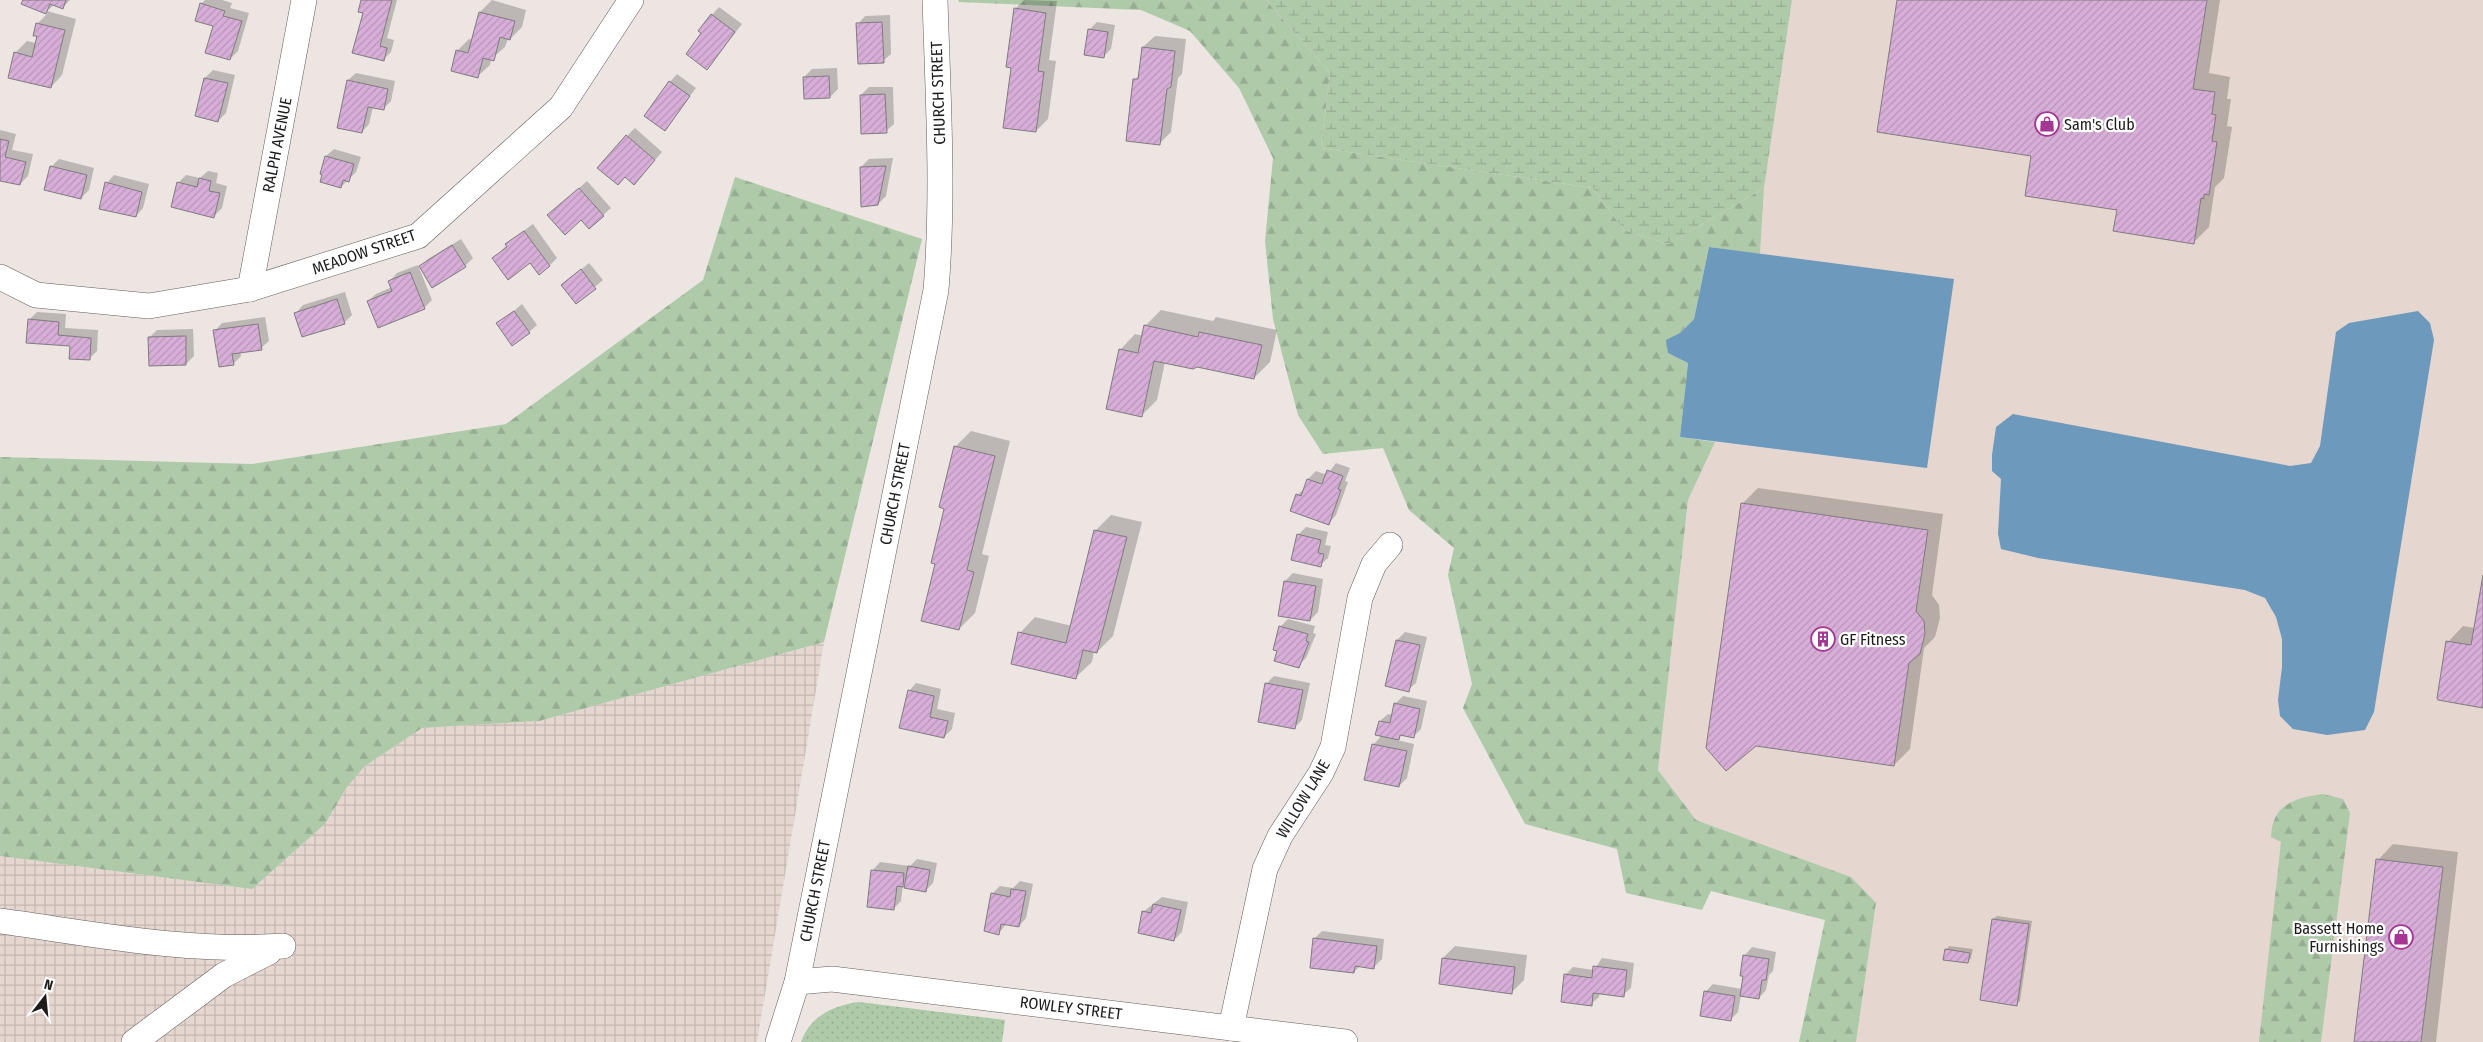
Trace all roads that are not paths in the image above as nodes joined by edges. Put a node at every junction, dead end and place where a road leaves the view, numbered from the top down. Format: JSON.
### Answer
{"nodes":[{"id":1,"x":304,"y":0,"type":"edge"},
{"id":2,"x":631,"y":0,"type":"edge"},
{"id":3,"x":935,"y":0,"type":"edge"},
{"id":4,"x":0,"y":277,"type":"edge"},
{"id":5,"x":250,"y":289,"type":"junction"},
{"id":6,"x":1390,"y":545,"type":"dead end"},
{"id":7,"x":0,"y":922,"type":"edge"},
{"id":8,"x":796,"y":982,"type":"junction"},
{"id":9,"x":1231,"y":1028,"type":"junction"},
{"id":10,"x":134,"y":1042,"type":"edge"},
{"id":11,"x":778,"y":1042,"type":"edge"},
{"id":12,"x":1345,"y":1042,"type":"edge"}],
"edges":[{"from":1,"to":5,"type":"street","name":"RALPH AVENUE"},
{"from":2,"to":5,"type":"street","name":"MEADOW STREET"},
{"from":3,"to":8,"type":"street","name":"CHURCH STREET"},
{"from":4,"to":5,"type":"street","name":"MEADOW STREET"},
{"from":6,"to":9,"type":"street","name":"WILLOW LANE"},
{"from":7,"to":10,"type":"street"},
{"from":8,"to":9,"type":"street","name":"ROWLEY STREET"},
{"from":8,"to":11,"type":"street","name":"CHURCH STREET"},
{"from":9,"to":12,"type":"street","name":"ROWLEY STREET"}]}
